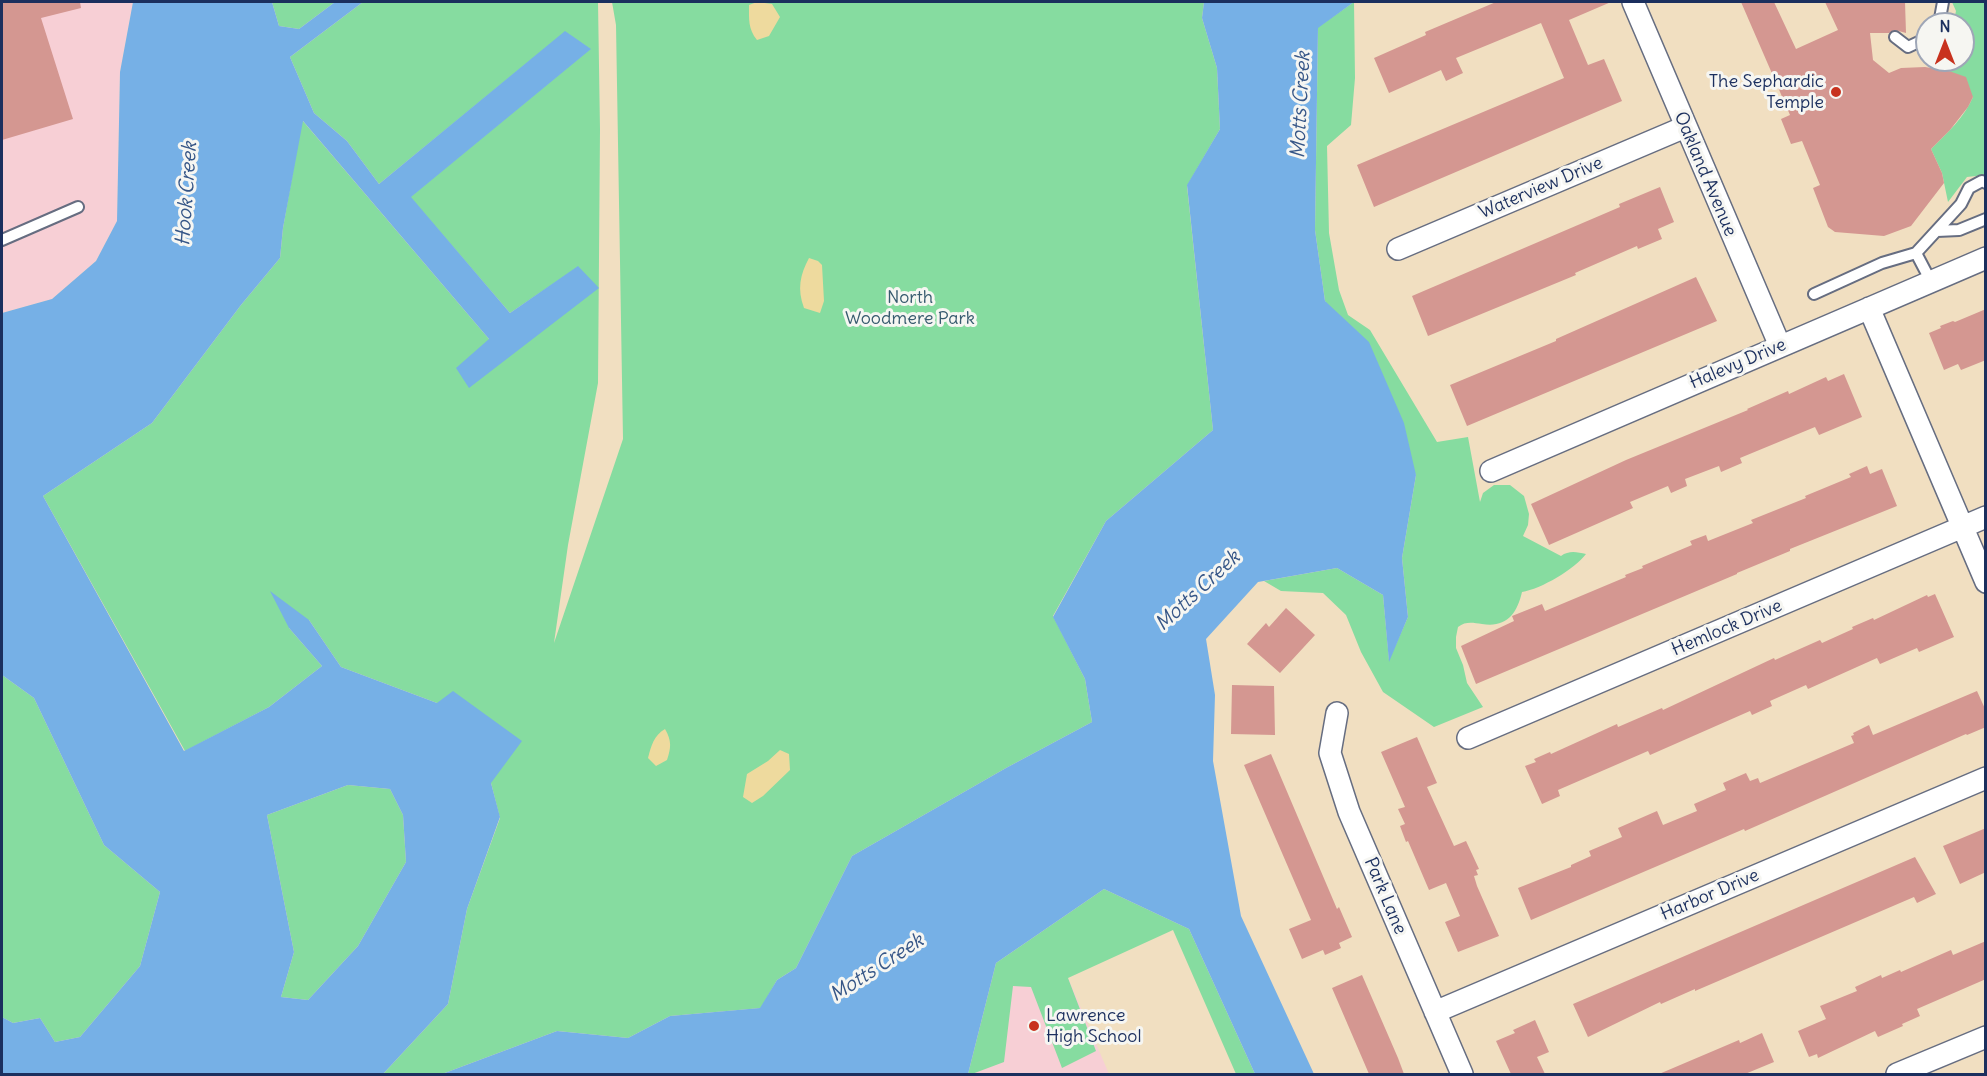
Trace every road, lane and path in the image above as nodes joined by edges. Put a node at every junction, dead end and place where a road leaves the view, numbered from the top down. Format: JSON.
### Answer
{"nodes":[{"id":1,"x":1633,"y":2,"type":"edge"},
{"id":2,"x":1895,"y":37,"type":"dead end"},
{"id":3,"x":1915,"y":44,"type":"edge"},
{"id":4,"x":1685,"y":127,"type":"junction"},
{"id":5,"x":1986,"y":183,"type":"edge"},
{"id":6,"x":78,"y":207,"type":"dead end"},
{"id":7,"x":1986,"y":219,"type":"edge"},
{"id":8,"x":1936,"y":231,"type":"junction"},
{"id":9,"x":2,"y":240,"type":"edge"},
{"id":10,"x":1398,"y":249,"type":"dead end"},
{"id":11,"x":1916,"y":253,"type":"junction"},
{"id":12,"x":1986,"y":258,"type":"edge"},
{"id":13,"x":1935,"y":280,"type":"junction"},
{"id":14,"x":1814,"y":294,"type":"dead end"},
{"id":15,"x":1869,"y":308,"type":"junction"},
{"id":16,"x":1780,"y":346,"type":"junction"},
{"id":17,"x":1491,"y":471,"type":"dead end"},
{"id":18,"x":1986,"y":517,"type":"edge"},
{"id":19,"x":1963,"y":528,"type":"junction"},
{"id":20,"x":1986,"y":582,"type":"edge"},
{"id":21,"x":1337,"y":713,"type":"dead end"},
{"id":22,"x":1468,"y":738,"type":"dead end"},
{"id":23,"x":1986,"y":778,"type":"edge"},
{"id":24,"x":1435,"y":1012,"type":"junction"},
{"id":25,"x":1986,"y":1037,"type":"edge"},
{"id":26,"x":1462,"y":1074,"type":"edge"},
{"id":27,"x":1897,"y":1074,"type":"edge"}],
"edges":[{"from":1,"to":4,"type":"street","name":"Oakland Avenue"},
{"from":2,"to":3,"type":"lane"},
{"from":4,"to":10,"type":"street","name":"Waterview Drive"},
{"from":4,"to":16,"type":"street","name":"Oakland Avenue"},
{"from":5,"to":8,"type":"lane"},
{"from":6,"to":9,"type":"lane"},
{"from":7,"to":8,"type":"lane"},
{"from":8,"to":11,"type":"lane"},
{"from":11,"to":13,"type":"lane"},
{"from":11,"to":14,"type":"lane"},
{"from":12,"to":13,"type":"street","name":"Halevy Drive"},
{"from":13,"to":15,"type":"street","name":"Halevy Drive"},
{"from":15,"to":16,"type":"street","name":"Halevy Drive"},
{"from":15,"to":19,"type":"street"},
{"from":16,"to":17,"type":"street","name":"Halevy Drive"},
{"from":18,"to":19,"type":"street","name":"Hemlock Drive"},
{"from":19,"to":20,"type":"street"},
{"from":19,"to":22,"type":"street","name":"Hemlock Drive"},
{"from":21,"to":24,"type":"street","name":"Park Lane"},
{"from":23,"to":24,"type":"street","name":"Harbor Drive"},
{"from":24,"to":26,"type":"street","name":"Park Lane"},
{"from":25,"to":27,"type":"street"}]}
